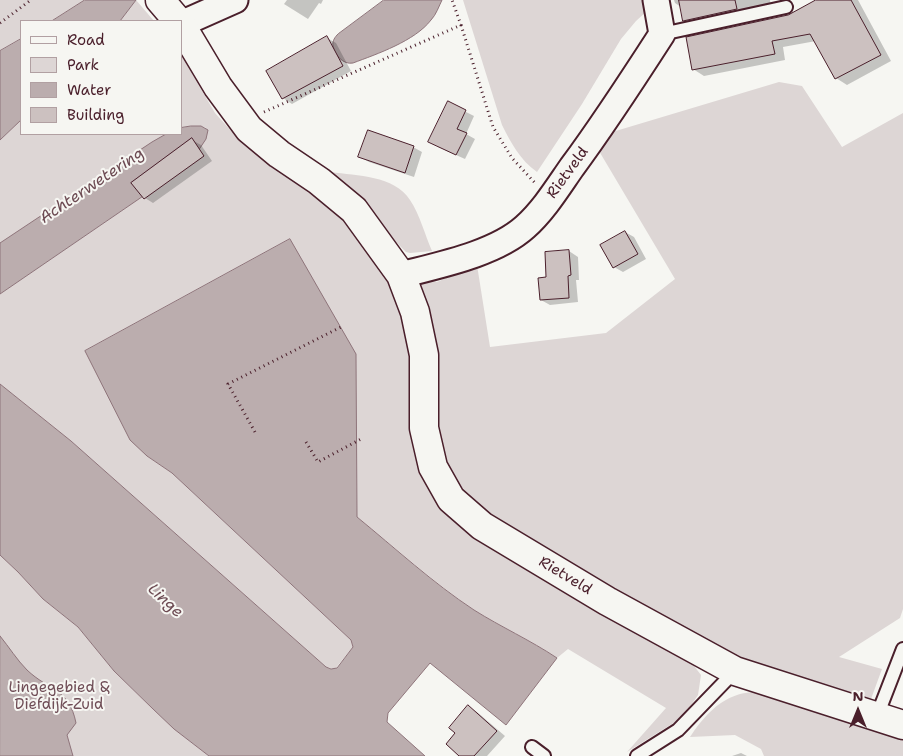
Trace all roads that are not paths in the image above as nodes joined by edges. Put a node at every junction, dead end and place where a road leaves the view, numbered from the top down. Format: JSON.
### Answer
{"nodes":[{"id":1,"x":160,"y":0,"type":"edge"},
{"id":2,"x":235,"y":0,"type":"edge"},
{"id":3,"x":656,"y":0,"type":"edge"},
{"id":4,"x":786,"y":7,"type":"dead end"},
{"id":5,"x":177,"y":20,"type":"edge"},
{"id":6,"x":182,"y":25,"type":"edge"},
{"id":7,"x":182,"y":27,"type":"edge"},
{"id":8,"x":662,"y":34,"type":"junction"},
{"id":9,"x":401,"y":275,"type":"junction"},
{"id":10,"x":903,"y":649,"type":"edge"},
{"id":11,"x":735,"y":671,"type":"junction"},
{"id":12,"x":878,"y":716,"type":"junction"},
{"id":13,"x":903,"y":724,"type":"edge"},
{"id":14,"x":532,"y":747,"type":"dead end"},
{"id":15,"x":544,"y":756,"type":"edge"},
{"id":16,"x":637,"y":756,"type":"edge"}],
"edges":[{"from":1,"to":5,"type":"street"},
{"from":2,"to":6,"type":"street"},
{"from":3,"to":8,"type":"street"},
{"from":4,"to":8,"type":"lane"},
{"from":7,"to":9,"type":"street","name":"Rietveld"},
{"from":8,"to":9,"type":"street","name":"Rietveld"},
{"from":9,"to":11,"type":"street","name":"Rietveld"},
{"from":10,"to":12,"type":"lane"},
{"from":11,"to":12,"type":"street","name":"Rietveld"},
{"from":11,"to":16,"type":"lane"},
{"from":12,"to":13,"type":"street","name":"Rietveld"},
{"from":14,"to":15,"type":"lane"}]}
